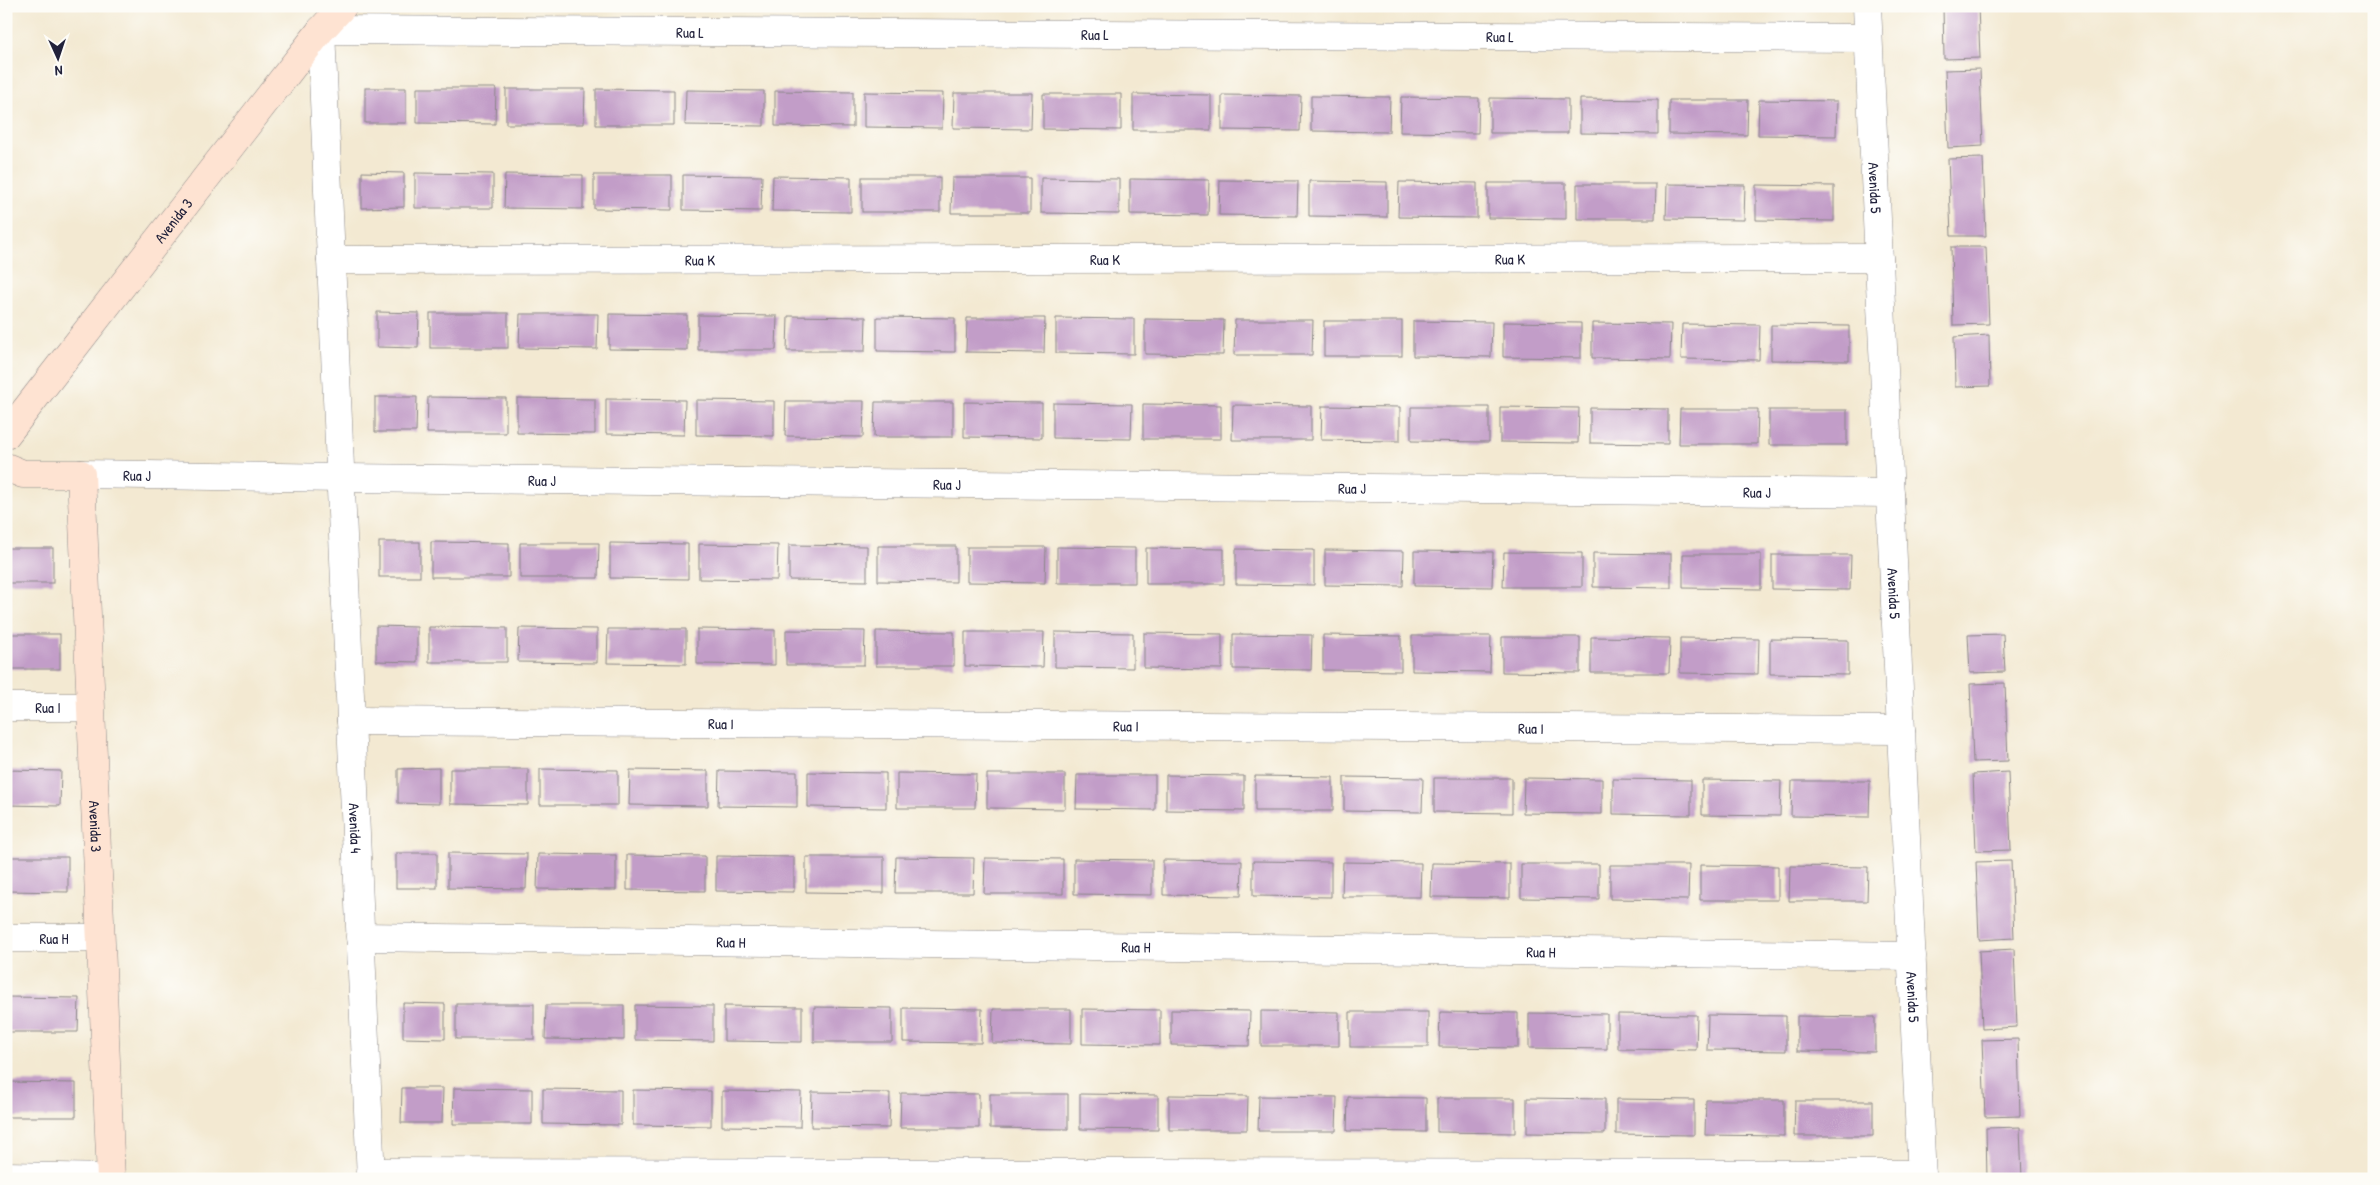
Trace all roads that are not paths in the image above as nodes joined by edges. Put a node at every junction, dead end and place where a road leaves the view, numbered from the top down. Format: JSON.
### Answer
{"nodes":[{"id":1,"x":343,"y":6,"type":"edge"},
{"id":2,"x":1867,"y":6,"type":"edge"},
{"id":3,"x":321,"y":30,"type":"junction"},
{"id":4,"x":1868,"y":38,"type":"junction"},
{"id":5,"x":1879,"y":258,"type":"junction"},
{"id":6,"x":331,"y":260,"type":"junction"},
{"id":7,"x":6,"y":435,"type":"edge"},
{"id":8,"x":6,"y":467,"type":"edge"},
{"id":9,"x":81,"y":474,"type":"junction"},
{"id":10,"x":341,"y":478,"type":"junction"},
{"id":11,"x":1890,"y":492,"type":"junction"},
{"id":12,"x":6,"y":707,"type":"edge"},
{"id":13,"x":90,"y":707,"type":"junction"},
{"id":14,"x":351,"y":722,"type":"junction"},
{"id":15,"x":1901,"y":730,"type":"junction"},
{"id":16,"x":360,"y":937,"type":"junction"},
{"id":17,"x":6,"y":938,"type":"edge"},
{"id":18,"x":100,"y":938,"type":"junction"},
{"id":19,"x":1912,"y":956,"type":"junction"},
{"id":20,"x":371,"y":1175,"type":"edge"},
{"id":21,"x":6,"y":1176,"type":"edge"},
{"id":22,"x":1922,"y":1176,"type":"edge"},
{"id":23,"x":111,"y":1178,"type":"edge"}],
"edges":[{"from":1,"to":3,"type":"main road","name":"Avenida 3"},
{"from":2,"to":4,"type":"street","name":"Avenida 5"},
{"from":3,"to":4,"type":"street","name":"Rua L"},
{"from":3,"to":6,"type":"street","name":"Avenida 4"},
{"from":3,"to":7,"type":"main road","name":"Avenida 3"},
{"from":4,"to":5,"type":"street","name":"Avenida 5"},
{"from":5,"to":6,"type":"street","name":"Rua K"},
{"from":5,"to":11,"type":"street","name":"Avenida 5"},
{"from":6,"to":10,"type":"street","name":"Avenida 4"},
{"from":8,"to":9,"type":"main road","name":"Rua J"},
{"from":9,"to":10,"type":"street","name":"Rua J"},
{"from":9,"to":13,"type":"main road","name":"Avenida 3"},
{"from":10,"to":11,"type":"street","name":"Rua J"},
{"from":10,"to":14,"type":"street","name":"Avenida 4"},
{"from":11,"to":15,"type":"street","name":"Avenida 5"},
{"from":12,"to":13,"type":"street","name":"Rua I"},
{"from":13,"to":18,"type":"main road","name":"Avenida 3"},
{"from":14,"to":15,"type":"street","name":"Rua I"},
{"from":14,"to":16,"type":"street","name":"Avenida 4"},
{"from":15,"to":19,"type":"street","name":"Avenida 5"},
{"from":16,"to":19,"type":"street","name":"Rua H"},
{"from":16,"to":20,"type":"street","name":"Avenida 4"},
{"from":17,"to":18,"type":"street","name":"Rua H"},
{"from":18,"to":23,"type":"main road","name":"Avenida 3"},
{"from":19,"to":22,"type":"street","name":"Avenida 5"},
{"from":20,"to":22,"type":"street"},
{"from":21,"to":23,"type":"street"}]}
